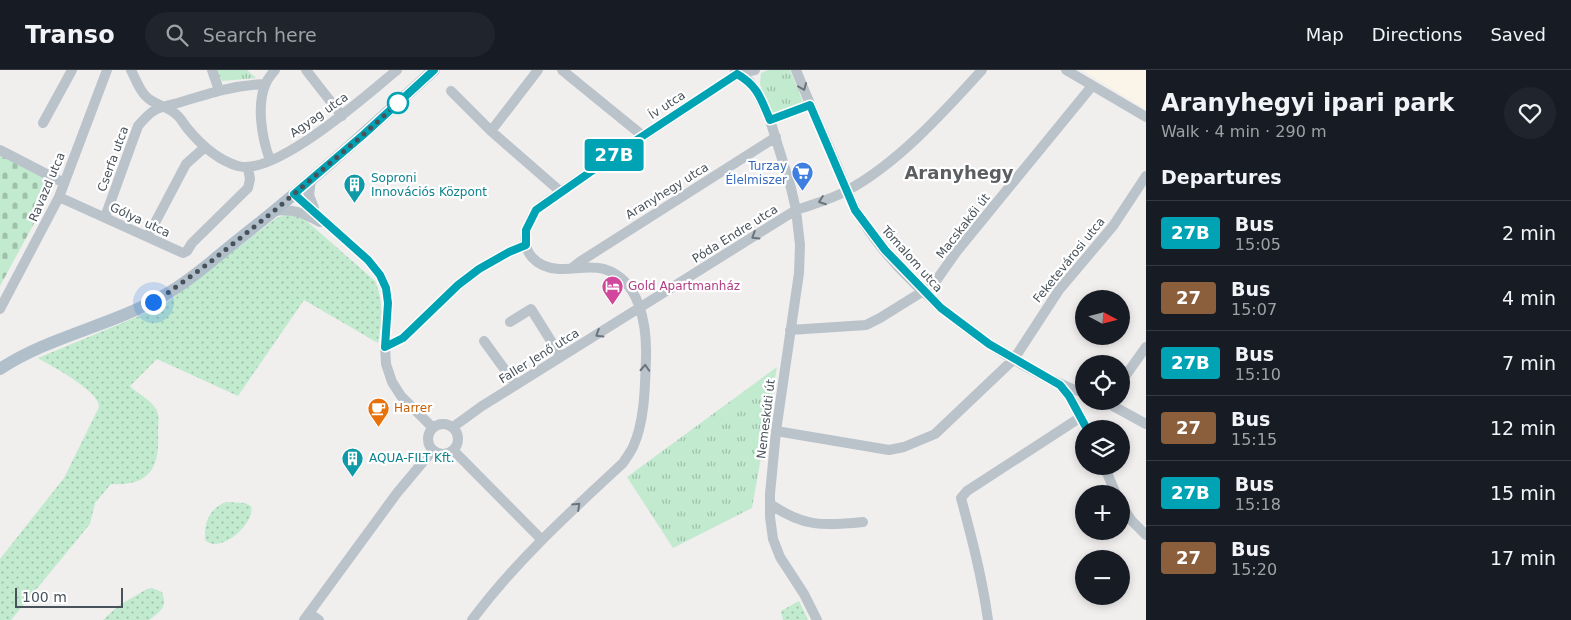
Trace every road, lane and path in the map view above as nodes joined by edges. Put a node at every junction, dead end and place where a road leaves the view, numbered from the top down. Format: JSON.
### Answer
{"nodes":[{"id":1,"x":72,"y":70,"type":"edge"},
{"id":2,"x":107,"y":70,"type":"edge"},
{"id":3,"x":131,"y":70,"type":"edge"},
{"id":4,"x":212,"y":70,"type":"edge"},
{"id":5,"x":275,"y":70,"type":"edge"},
{"id":6,"x":306,"y":70,"type":"edge"},
{"id":7,"x":397,"y":70,"type":"edge"},
{"id":8,"x":434,"y":70,"type":"edge"},
{"id":9,"x":538,"y":70,"type":"edge"},
{"id":10,"x":562,"y":70,"type":"edge"},
{"id":11,"x":755,"y":70,"type":"edge"},
{"id":12,"x":796,"y":70,"type":"edge"},
{"id":13,"x":982,"y":70,"type":"edge"},
{"id":14,"x":1066,"y":70,"type":"edge"},
{"id":15,"x":734,"y":72,"type":"edge"},
{"id":16,"x":265,"y":84,"type":"junction"},
{"id":17,"x":1092,"y":86,"type":"junction"},
{"id":18,"x":220,"y":90,"type":"junction"},
{"id":19,"x":451,"y":91,"type":"dead end"},
{"id":20,"x":810,"y":105,"type":"junction"},
{"id":21,"x":164,"y":106,"type":"junction"},
{"id":22,"x":342,"y":116,"type":"junction"},
{"id":23,"x":1146,"y":116,"type":"edge"},
{"id":24,"x":770,"y":120,"type":"junction"},
{"id":25,"x":43,"y":123,"type":"dead end"},
{"id":26,"x":491,"y":131,"type":"junction"},
{"id":27,"x":643,"y":136,"type":"junction"},
{"id":28,"x":776,"y":137,"type":"junction"},
{"id":29,"x":205,"y":147,"type":"junction"},
{"id":30,"x":0,"y":150,"type":"edge"},
{"id":31,"x":270,"y":160,"type":"junction"},
{"id":32,"x":248,"y":168,"type":"junction"},
{"id":33,"x":1146,"y":176,"type":"edge"},
{"id":34,"x":311,"y":180,"type":"junction"},
{"id":35,"x":64,"y":183,"type":"junction"},
{"id":36,"x":848,"y":190,"type":"junction"},
{"id":37,"x":560,"y":192,"type":"junction"},
{"id":38,"x":294,"y":194,"type":"junction"},
{"id":39,"x":59,"y":196,"type":"junction"},
{"id":40,"x":796,"y":210,"type":"junction"},
{"id":41,"x":274,"y":211,"type":"junction"},
{"id":42,"x":303,"y":213,"type":"junction"},
{"id":43,"x":105,"y":217,"type":"junction"},
{"id":44,"x":330,"y":226,"type":"junction"},
{"id":45,"x":148,"y":236,"type":"junction"},
{"id":46,"x":526,"y":245,"type":"junction"},
{"id":47,"x":572,"y":268,"type":"junction"},
{"id":48,"x":924,"y":292,"type":"junction"},
{"id":49,"x":0,"y":309,"type":"edge"},
{"id":50,"x":640,"y":309,"type":"junction"},
{"id":51,"x":510,"y":322,"type":"dead end"},
{"id":52,"x":790,"y":330,"type":"junction"},
{"id":53,"x":484,"y":341,"type":"dead end"},
{"id":54,"x":385,"y":347,"type":"junction"},
{"id":55,"x":1146,"y":347,"type":"edge"},
{"id":56,"x":561,"y":357,"type":"junction"},
{"id":57,"x":1014,"y":359,"type":"junction"},
{"id":58,"x":0,"y":369,"type":"edge"},
{"id":59,"x":1130,"y":369,"type":"edge"},
{"id":60,"x":516,"y":385,"type":"junction"},
{"id":61,"x":1060,"y":385,"type":"junction"},
{"id":62,"x":1075,"y":390,"type":"edge"},
{"id":63,"x":1120,"y":410,"type":"edge"},
{"id":64,"x":1081,"y":418,"type":"joint"},
{"id":65,"x":1146,"y":424,"type":"edge"},
{"id":66,"x":453,"y":427,"type":"junction"},
{"id":67,"x":433,"y":428,"type":"junction"},
{"id":68,"x":776,"y":431,"type":"junction"},
{"id":69,"x":433,"y":450,"type":"junction"},
{"id":70,"x":453,"y":450,"type":"junction"},
{"id":71,"x":770,"y":504,"type":"junction"},
{"id":72,"x":1130,"y":518,"type":"edge"},
{"id":73,"x":863,"y":522,"type":"dead end"},
{"id":74,"x":1146,"y":535,"type":"edge"},
{"id":75,"x":541,"y":539,"type":"junction"},
{"id":76,"x":307,"y":617,"type":"edge"},
{"id":77,"x":319,"y":620,"type":"edge"},
{"id":78,"x":472,"y":620,"type":"edge"},
{"id":79,"x":817,"y":620,"type":"edge"},
{"id":80,"x":988,"y":620,"type":"edge"}],
"edges":[{"from":1,"to":25,"type":"street"},
{"from":2,"to":35,"type":"street","name":"Ravazd utca"},
{"from":3,"to":21,"type":"street"},
{"from":4,"to":18,"type":"street"},
{"from":5,"to":16,"type":"street"},
{"from":6,"to":22,"type":"street"},
{"from":7,"to":22,"type":"street","name":"Agyag utca"},
{"from":8,"to":34,"type":"main road"},
{"from":9,"to":26,"type":"street"},
{"from":10,"to":27,"type":"street"},
{"from":11,"to":15,"type":"street"},
{"from":12,"to":20,"type":"street","name":"Tómalom utca","one_way":true},
{"from":13,"to":36,"type":"street","name":"Póda Endre utca"},
{"from":14,"to":17,"type":"street"},
{"from":15,"to":24,"type":"street","name":"Nemeskúti út"},
{"from":15,"to":27,"type":"street","name":"Ív utca"},
{"from":16,"to":18,"type":"street","name":"Cserfa utca"},
{"from":16,"to":31,"type":"street"},
{"from":17,"to":23,"type":"street"},
{"from":17,"to":48,"type":"street","name":"Macskakői út"},
{"from":18,"to":21,"type":"street","name":"Cserfa utca"},
{"from":19,"to":26,"type":"street"},
{"from":20,"to":24,"type":"street"},
{"from":20,"to":36,"type":"street","name":"Tómalom utca"},
{"from":21,"to":29,"type":"street"},
{"from":21,"to":43,"type":"street","name":"Cserfa utca"},
{"from":22,"to":31,"type":"street","name":"Agyag utca"},
{"from":24,"to":28,"type":"street","name":"Nemeskúti út"},
{"from":26,"to":37,"type":"street"},
{"from":27,"to":37,"type":"street","name":"Ív utca"},
{"from":28,"to":40,"type":"street","name":"Nemeskúti út"},
{"from":28,"to":47,"type":"street","name":"Aranyhegy utca"},
{"from":29,"to":32,"type":"street"},
{"from":29,"to":45,"type":"street"},
{"from":30,"to":35,"type":"street"},
{"from":31,"to":32,"type":"street","name":"Agyag utca"},
{"from":32,"to":45,"type":"street","name":"Gólya utca"},
{"from":33,"to":57,"type":"street","name":"Feketevárosi utca"},
{"from":34,"to":38,"type":"main road"},
{"from":34,"to":44,"type":"street"},
{"from":35,"to":39,"type":"street","name":"Ravazd utca"},
{"from":36,"to":40,"type":"street","name":"Póda Endre utca","one_way":true},
{"from":36,"to":48,"type":"street","name":"Tómalom utca"},
{"from":37,"to":46,"type":"street","name":"Ív utca"},
{"from":38,"to":41,"type":"main road"},
{"from":38,"to":42,"type":"street"},
{"from":38,"to":44,"type":"street"},
{"from":39,"to":43,"type":"street","name":"Gólya utca"},
{"from":39,"to":49,"type":"street","name":"Ravazd utca"},
{"from":40,"to":50,"type":"street","name":"Póda Endre utca","one_way":true},
{"from":40,"to":52,"type":"street","name":"Nemeskúti út"},
{"from":41,"to":42,"type":"street"},
{"from":41,"to":58,"type":"main road"},
{"from":42,"to":44,"type":"street"},
{"from":43,"to":45,"type":"street","name":"Gólya utca"},
{"from":44,"to":54,"type":"street"},
{"from":46,"to":47,"type":"street"},
{"from":46,"to":54,"type":"street"},
{"from":47,"to":50,"type":"street"},
{"from":48,"to":52,"type":"street","name":"Macskakői út"},
{"from":48,"to":57,"type":"street","name":"Tómalom utca"},
{"from":50,"to":56,"type":"street","name":"Faller Jenő utca","one_way":true},
{"from":75,"to":50,"type":"street","one_way":true},
{"from":51,"to":56,"type":"street"},
{"from":52,"to":68,"type":"street","name":"Nemeskúti út"},
{"from":53,"to":60,"type":"street"},
{"from":54,"to":67,"type":"street"},
{"from":55,"to":59,"type":"street"},
{"from":56,"to":60,"type":"street","name":"Faller Jenő utca"},
{"from":57,"to":61,"type":"street","name":"Tómalom utca"},
{"from":57,"to":68,"type":"street","name":"Feketevárosi utca"},
{"from":60,"to":66,"type":"street","name":"Faller Jenő utca"},
{"from":61,"to":62,"type":"street","name":"Tómalom utca"},
{"from":61,"to":64,"type":"street","name":"Tómalom utca"},
{"from":63,"to":65,"type":"street"},
{"from":64,"to":80,"type":"street"},
{"from":66,"to":67,"type":"street"},
{"from":66,"to":70,"type":"street"},
{"from":67,"to":69,"type":"street"},
{"from":68,"to":71,"type":"street","name":"Nemeskúti út"},
{"from":69,"to":70,"type":"street"},
{"from":69,"to":76,"type":"street"},
{"from":70,"to":75,"type":"street"},
{"from":71,"to":73,"type":"street"},
{"from":71,"to":79,"type":"street","name":"Nemeskúti út"},
{"from":72,"to":74,"type":"street"},
{"from":75,"to":78,"type":"street"},
{"from":76,"to":77,"type":"street"}]}
